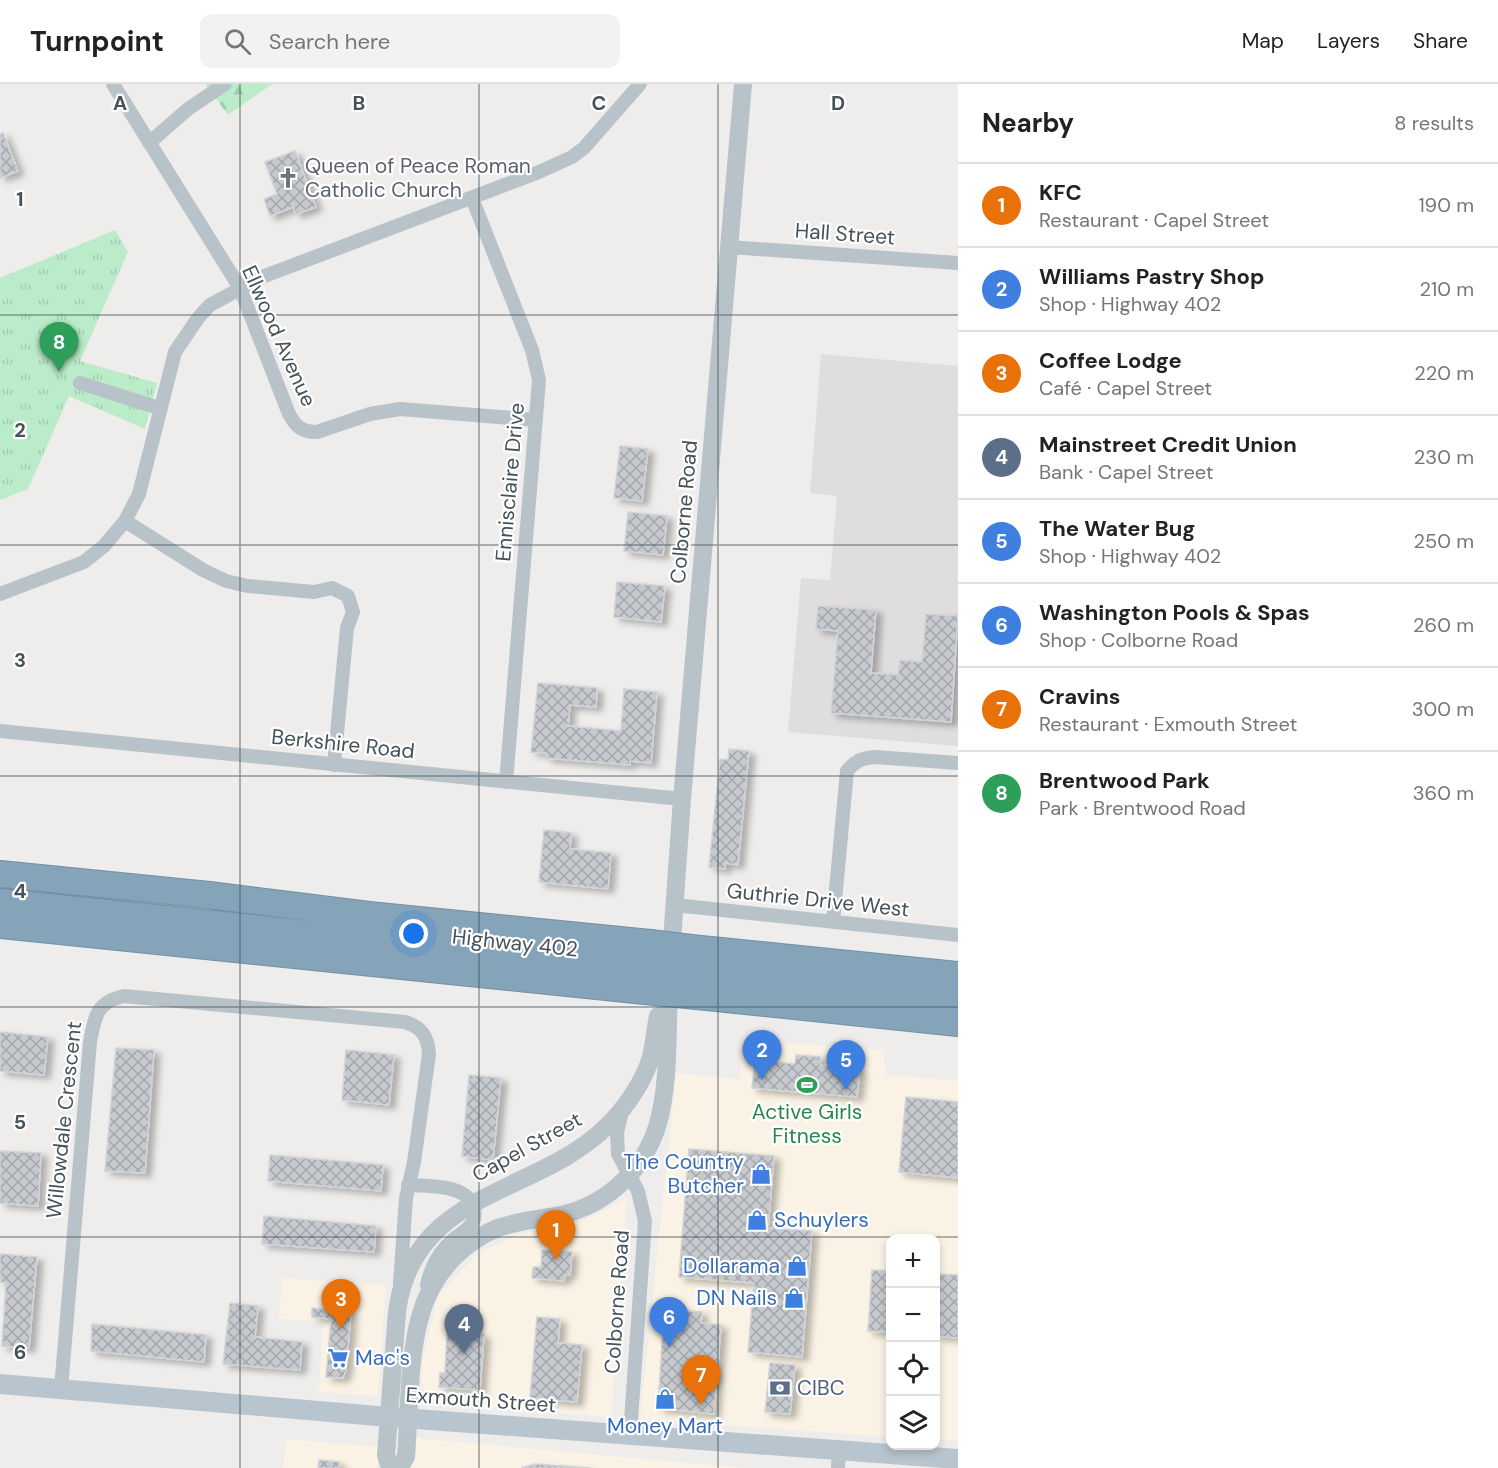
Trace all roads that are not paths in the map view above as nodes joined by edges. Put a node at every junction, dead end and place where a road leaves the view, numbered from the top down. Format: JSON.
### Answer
{"nodes":[{"id":1,"x":113,"y":84,"type":"edge"},
{"id":2,"x":225,"y":84,"type":"edge"},
{"id":3,"x":640,"y":84,"type":"edge"},
{"id":4,"x":743,"y":84,"type":"edge"},
{"id":5,"x":150,"y":144,"type":"junction"},
{"id":6,"x":472,"y":198,"type":"junction"},
{"id":7,"x":729,"y":247,"type":"junction"},
{"id":8,"x":958,"y":263,"type":"edge"},
{"id":9,"x":240,"y":288,"type":"junction"},
{"id":10,"x":80,"y":383,"type":"dead end"},
{"id":11,"x":159,"y":408,"type":"junction"},
{"id":12,"x":536,"y":420,"type":"junction"},
{"id":13,"x":125,"y":521,"type":"junction"},
{"id":14,"x":0,"y":594,"type":"edge"},
{"id":15,"x":0,"y":731,"type":"edge"},
{"id":16,"x":958,"y":764,"type":"edge"},
{"id":17,"x":334,"y":765,"type":"junction"},
{"id":18,"x":506,"y":782,"type":"junction"},
{"id":19,"x":682,"y":799,"type":"junction"},
{"id":20,"x":0,"y":873,"type":"edge"},
{"id":21,"x":0,"y":890,"type":"edge"},
{"id":22,"x":0,"y":902,"type":"edge"},
{"id":23,"x":675,"y":905,"type":"junction"},
{"id":24,"x":833,"y":922,"type":"junction"},
{"id":25,"x":0,"y":925,"type":"edge"},
{"id":26,"x":0,"y":932,"type":"edge"},
{"id":27,"x":92,"y":935,"type":"junction"},
{"id":28,"x":958,"y":935,"type":"edge"},
{"id":29,"x":669,"y":964,"type":"junction"},
{"id":30,"x":958,"y":975,"type":"edge"},
{"id":31,"x":958,"y":988,"type":"edge"},
{"id":32,"x":958,"y":1001,"type":"edge"},
{"id":33,"x":958,"y":1023,"type":"edge"},
{"id":34,"x":423,"y":1033,"type":"joint"},
{"id":35,"x":626,"y":1103,"type":"junction"},
{"id":36,"x":648,"y":1147,"type":"junction"},
{"id":37,"x":629,"y":1175,"type":"junction"},
{"id":38,"x":408,"y":1185,"type":"junction"},
{"id":39,"x":472,"y":1203,"type":"junction"},
{"id":40,"x":645,"y":1221,"type":"junction"},
{"id":41,"x":399,"y":1295,"type":"junction"},
{"id":42,"x":423,"y":1308,"type":"junction"},
{"id":43,"x":0,"y":1384,"type":"edge"},
{"id":44,"x":61,"y":1389,"type":"junction"},
{"id":45,"x":399,"y":1418,"type":"junction"},
{"id":46,"x":630,"y":1435,"type":"junction"},
{"id":47,"x":838,"y":1458,"type":"edge"},
{"id":48,"x":958,"y":1459,"type":"edge"},
{"id":49,"x":390,"y":1468,"type":"edge"},
{"id":50,"x":399,"y":1468,"type":"edge"}],
"edges":[{"from":1,"to":5,"type":"street","name":"Ellwood Avenue"},
{"from":2,"to":5,"type":"street"},
{"from":3,"to":6,"type":"street"},
{"from":4,"to":7,"type":"street","name":"Colborne Road"},
{"from":5,"to":9,"type":"street","name":"Ellwood Avenue"},
{"from":6,"to":9,"type":"street"},
{"from":6,"to":12,"type":"street","name":"Ennisclaire Drive"},
{"from":7,"to":8,"type":"street","name":"Hall Street"},
{"from":7,"to":19,"type":"street","name":"Colborne Road"},
{"from":9,"to":11,"type":"street"},
{"from":9,"to":12,"type":"street","name":"Ellwood Avenue"},
{"from":10,"to":11,"type":"street"},
{"from":11,"to":13,"type":"street"},
{"from":12,"to":18,"type":"street","name":"Ennisclaire Drive"},
{"from":13,"to":14,"type":"street"},
{"from":13,"to":17,"type":"street"},
{"from":15,"to":17,"type":"street","name":"Berkshire Road"},
{"from":16,"to":24,"type":"street"},
{"from":17,"to":18,"type":"street","name":"Berkshire Road"},
{"from":18,"to":19,"type":"street","name":"Berkshire Road"},
{"from":19,"to":23,"type":"street","name":"Colborne Road"},
{"from":20,"to":29,"type":"highway"},
{"from":21,"to":29,"type":"highway","name":"Highway 402"},
{"from":22,"to":29,"type":"highway"},
{"from":23,"to":24,"type":"street","name":"Guthrie Drive West"},
{"from":23,"to":29,"type":"street","name":"Colborne Road"},
{"from":24,"to":28,"type":"street","name":"Guthrie Drive West"},
{"from":25,"to":27,"type":"highway","name":"Highway 402"},
{"from":26,"to":27,"type":"highway"},
{"from":27,"to":29,"type":"highway","name":"Highway 402"},
{"from":29,"to":30,"type":"highway"},
{"from":29,"to":31,"type":"highway","name":"Highway 402"},
{"from":29,"to":32,"type":"highway"},
{"from":29,"to":33,"type":"highway","name":"Highway 402"},
{"from":29,"to":35,"type":"street","name":"Colborne Road"},
{"from":29,"to":36,"type":"street","name":"Colborne Road"},
{"from":34,"to":38,"type":"street","name":"Capel Street"},
{"from":34,"to":44,"type":"street","name":"Willowdale Crescent"},
{"from":35,"to":37,"type":"street","name":"Colborne Road"},
{"from":35,"to":39,"type":"street","name":"Capel Street"},
{"from":36,"to":37,"type":"street","name":"Colborne Road"},
{"from":36,"to":40,"type":"street"},
{"from":37,"to":40,"type":"street","name":"Colborne Road"},
{"from":37,"to":42,"type":"street","name":"Capel Street"},
{"from":38,"to":39,"type":"street","name":"Capel Street"},
{"from":38,"to":41,"type":"street","name":"Capel Street"},
{"from":39,"to":41,"type":"street","name":"Capel Street"},
{"from":39,"to":42,"type":"street","name":"Capel Street"},
{"from":40,"to":46,"type":"street","name":"Colborne Road"},
{"from":41,"to":45,"type":"street","name":"Capel Street"},
{"from":42,"to":45,"type":"street","name":"Capel Street"},
{"from":43,"to":44,"type":"main road","name":"Exmouth Street"},
{"from":44,"to":45,"type":"main road","name":"Exmouth Street"},
{"from":45,"to":46,"type":"main road","name":"Exmouth Street"},
{"from":45,"to":49,"type":"street","name":"Capel Street"},
{"from":45,"to":50,"type":"street","name":"Capel Street"},
{"from":46,"to":47,"type":"main road","name":"Exmouth Street"},
{"from":47,"to":48,"type":"main road","name":"Exmouth Street"}]}
